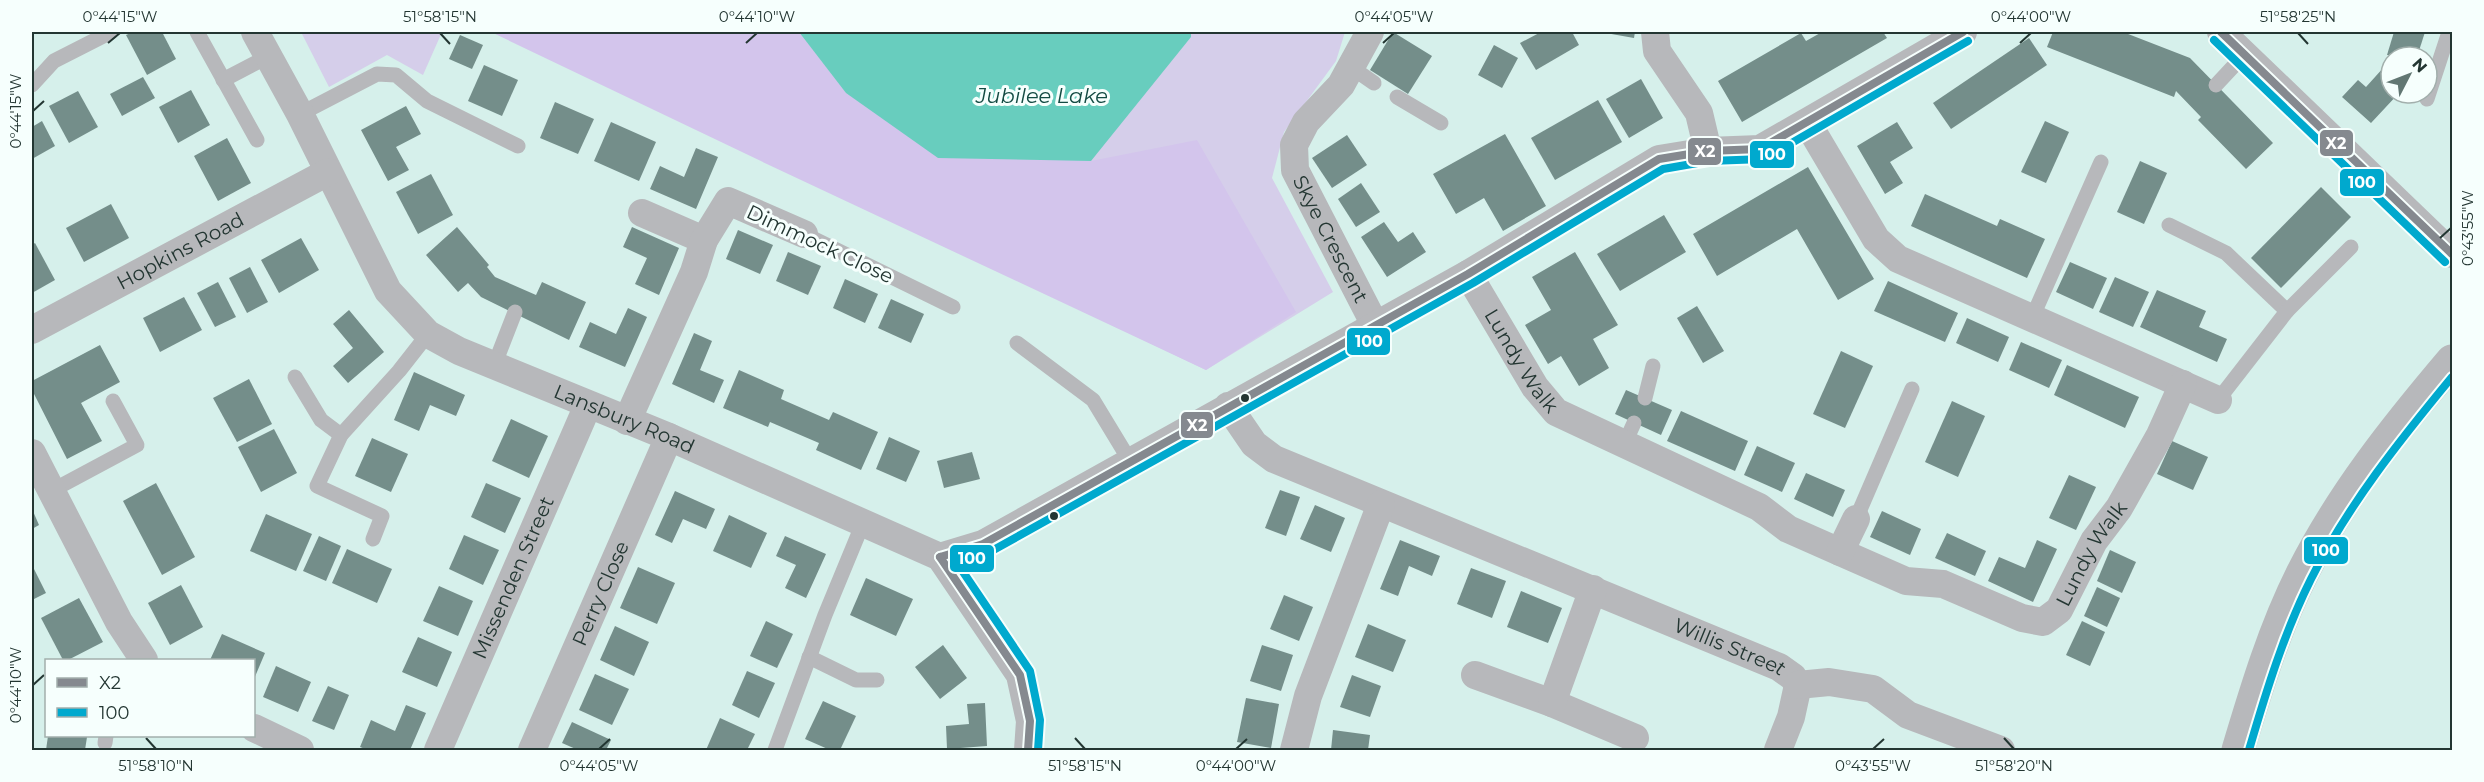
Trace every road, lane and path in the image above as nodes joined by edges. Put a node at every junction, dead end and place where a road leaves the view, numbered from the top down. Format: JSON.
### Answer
{"nodes":[{"id":1,"x":111,"y":32,"type":"edge"},
{"id":2,"x":197,"y":32,"type":"edge"},
{"id":3,"x":1370,"y":32,"type":"edge"},
{"id":4,"x":1654,"y":32,"type":"edge"},
{"id":5,"x":1963,"y":32,"type":"edge"},
{"id":6,"x":2220,"y":32,"type":"edge"},
{"id":7,"x":2449,"y":32,"type":"edge"},
{"id":8,"x":262,"y":44,"type":"edge"},
{"id":9,"x":2244,"y":55,"type":"junction"},
{"id":10,"x":2439,"y":62,"type":"edge"},
{"id":11,"x":223,"y":80,"type":"junction"},
{"id":12,"x":32,"y":85,"type":"edge"},
{"id":13,"x":2216,"y":85,"type":"dead end"},
{"id":14,"x":1397,"y":97,"type":"dead end"},
{"id":15,"x":300,"y":114,"type":"junction"},
{"id":16,"x":1441,"y":123,"type":"dead end"},
{"id":17,"x":1808,"y":124,"type":"junction"},
{"id":18,"x":257,"y":140,"type":"dead end"},
{"id":19,"x":518,"y":146,"type":"dead end"},
{"id":20,"x":1708,"y":151,"type":"junction"},
{"id":21,"x":2101,"y":162,"type":"dead end"},
{"id":22,"x":328,"y":172,"type":"junction"},
{"id":23,"x":642,"y":213,"type":"dead end"},
{"id":24,"x":2169,"y":225,"type":"dead end"},
{"id":25,"x":804,"y":234,"type":"joint"},
{"id":26,"x":704,"y":240,"type":"junction"},
{"id":27,"x":2351,"y":248,"type":"dead end"},
{"id":28,"x":2452,"y":254,"type":"edge"},
{"id":29,"x":1468,"y":274,"type":"junction"},
{"id":30,"x":952,"y":306,"type":"dead end"},
{"id":31,"x":2287,"y":311,"type":"junction"},
{"id":32,"x":515,"y":312,"type":"dead end"},
{"id":33,"x":2032,"y":318,"type":"junction"},
{"id":34,"x":1375,"y":325,"type":"junction"},
{"id":35,"x":32,"y":330,"type":"edge"},
{"id":36,"x":428,"y":334,"type":"junction"},
{"id":37,"x":1017,"y":343,"type":"dead end"},
{"id":38,"x":2452,"y":361,"type":"edge"},
{"id":39,"x":494,"y":366,"type":"junction"},
{"id":40,"x":1653,"y":366,"type":"dead end"},
{"id":41,"x":295,"y":377,"type":"dead end"},
{"id":42,"x":2183,"y":384,"type":"junction"},
{"id":43,"x":1912,"y":389,"type":"dead end"},
{"id":44,"x":1645,"y":398,"type":"dead end"},
{"id":45,"x":2218,"y":400,"type":"joint"},
{"id":46,"x":113,"y":401,"type":"dead end"},
{"id":47,"x":588,"y":405,"type":"junction"},
{"id":48,"x":1228,"y":406,"type":"junction"},
{"id":49,"x":627,"y":421,"type":"junction"},
{"id":50,"x":341,"y":435,"type":"junction"},
{"id":51,"x":669,"y":437,"type":"junction"},
{"id":52,"x":32,"y":453,"type":"edge"},
{"id":53,"x":1130,"y":461,"type":"junction"},
{"id":54,"x":43,"y":485,"type":"edge"},
{"id":55,"x":1381,"y":504,"type":"junction"},
{"id":56,"x":1856,"y":519,"type":"joint"},
{"id":57,"x":863,"y":524,"type":"junction"},
{"id":58,"x":373,"y":539,"type":"dead end"},
{"id":59,"x":1840,"y":552,"type":"junction"},
{"id":60,"x":940,"y":557,"type":"junction"},
{"id":61,"x":1593,"y":589,"type":"junction"},
{"id":62,"x":809,"y":657,"type":"junction"},
{"id":63,"x":137,"y":658,"type":"edge"},
{"id":64,"x":1475,"y":675,"type":"dead end"},
{"id":65,"x":877,"y":680,"type":"dead end"},
{"id":66,"x":1798,"y":685,"type":"junction"},
{"id":67,"x":1552,"y":703,"type":"junction"},
{"id":68,"x":255,"y":728,"type":"edge"},
{"id":69,"x":1635,"y":738,"type":"dead end"},
{"id":70,"x":300,"y":750,"type":"edge"},
{"id":71,"x":438,"y":750,"type":"edge"},
{"id":72,"x":532,"y":750,"type":"edge"},
{"id":73,"x":775,"y":750,"type":"edge"},
{"id":74,"x":1028,"y":750,"type":"edge"},
{"id":75,"x":1294,"y":750,"type":"edge"},
{"id":76,"x":1778,"y":750,"type":"edge"},
{"id":77,"x":2001,"y":750,"type":"edge"},
{"id":78,"x":2238,"y":750,"type":"edge"}],
"edges":[{"from":1,"to":12,"type":"lane"},
{"from":2,"to":11,"type":"lane"},
{"from":3,"to":34,"type":"street","name":"Skye Crescent"},
{"from":4,"to":20,"type":"street"},
{"from":5,"to":17,"type":"street"},
{"from":6,"to":9,"type":"street"},
{"from":7,"to":10,"type":"lane"},
{"from":8,"to":11,"type":"lane"},
{"from":8,"to":15,"type":"street","name":"Lansbury Road"},
{"from":9,"to":13,"type":"lane"},
{"from":9,"to":28,"type":"street"},
{"from":11,"to":18,"type":"lane"},
{"from":14,"to":16,"type":"lane"},
{"from":15,"to":19,"type":"lane"},
{"from":15,"to":22,"type":"street","name":"Lansbury Road"},
{"from":17,"to":20,"type":"street"},
{"from":17,"to":33,"type":"street"},
{"from":20,"to":29,"type":"street"},
{"from":21,"to":33,"type":"lane"},
{"from":22,"to":35,"type":"street","name":"Hopkins Road"},
{"from":22,"to":36,"type":"street","name":"Lansbury Road"},
{"from":23,"to":26,"type":"street"},
{"from":24,"to":31,"type":"lane"},
{"from":25,"to":26,"type":"street","name":"Dimmock Close"},
{"from":25,"to":30,"type":"lane","name":"Dimmock Close"},
{"from":26,"to":49,"type":"street","name":"Dimmock Close"},
{"from":27,"to":31,"type":"lane"},
{"from":29,"to":34,"type":"street"},
{"from":29,"to":59,"type":"street","name":"Lundy Walk"},
{"from":31,"to":45,"type":"lane"},
{"from":32,"to":39,"type":"lane"},
{"from":33,"to":42,"type":"street"},
{"from":34,"to":48,"type":"street"},
{"from":36,"to":39,"type":"street","name":"Lansbury Road"},
{"from":36,"to":50,"type":"lane"},
{"from":37,"to":53,"type":"lane"},
{"from":38,"to":78,"type":"street"},
{"from":39,"to":47,"type":"street","name":"Lansbury Road"},
{"from":40,"to":44,"type":"lane"},
{"from":41,"to":50,"type":"lane"},
{"from":42,"to":45,"type":"street"},
{"from":42,"to":59,"type":"street","name":"Lundy Walk"},
{"from":43,"to":56,"type":"lane"},
{"from":46,"to":54,"type":"lane"},
{"from":47,"to":49,"type":"street","name":"Lansbury Road"},
{"from":47,"to":71,"type":"street","name":"Missenden Street"},
{"from":48,"to":53,"type":"street"},
{"from":48,"to":55,"type":"street","name":"Willis Street"},
{"from":49,"to":51,"type":"street","name":"Lansbury Road"},
{"from":50,"to":58,"type":"lane"},
{"from":51,"to":57,"type":"street","name":"Lansbury Road"},
{"from":51,"to":72,"type":"street","name":"Perry Close"},
{"from":52,"to":54,"type":"street"},
{"from":53,"to":60,"type":"street"},
{"from":54,"to":63,"type":"street"},
{"from":55,"to":61,"type":"street","name":"Willis Street"},
{"from":55,"to":75,"type":"street"},
{"from":56,"to":59,"type":"street"},
{"from":57,"to":60,"type":"street","name":"Lansbury Road"},
{"from":57,"to":62,"type":"lane"},
{"from":60,"to":74,"type":"street"},
{"from":61,"to":66,"type":"street","name":"Willis Street"},
{"from":61,"to":67,"type":"street"},
{"from":62,"to":65,"type":"lane"},
{"from":62,"to":73,"type":"lane"},
{"from":64,"to":67,"type":"street"},
{"from":66,"to":76,"type":"street","name":"Willis Street"},
{"from":66,"to":77,"type":"street"},
{"from":67,"to":69,"type":"street"},
{"from":68,"to":70,"type":"street"}]}
